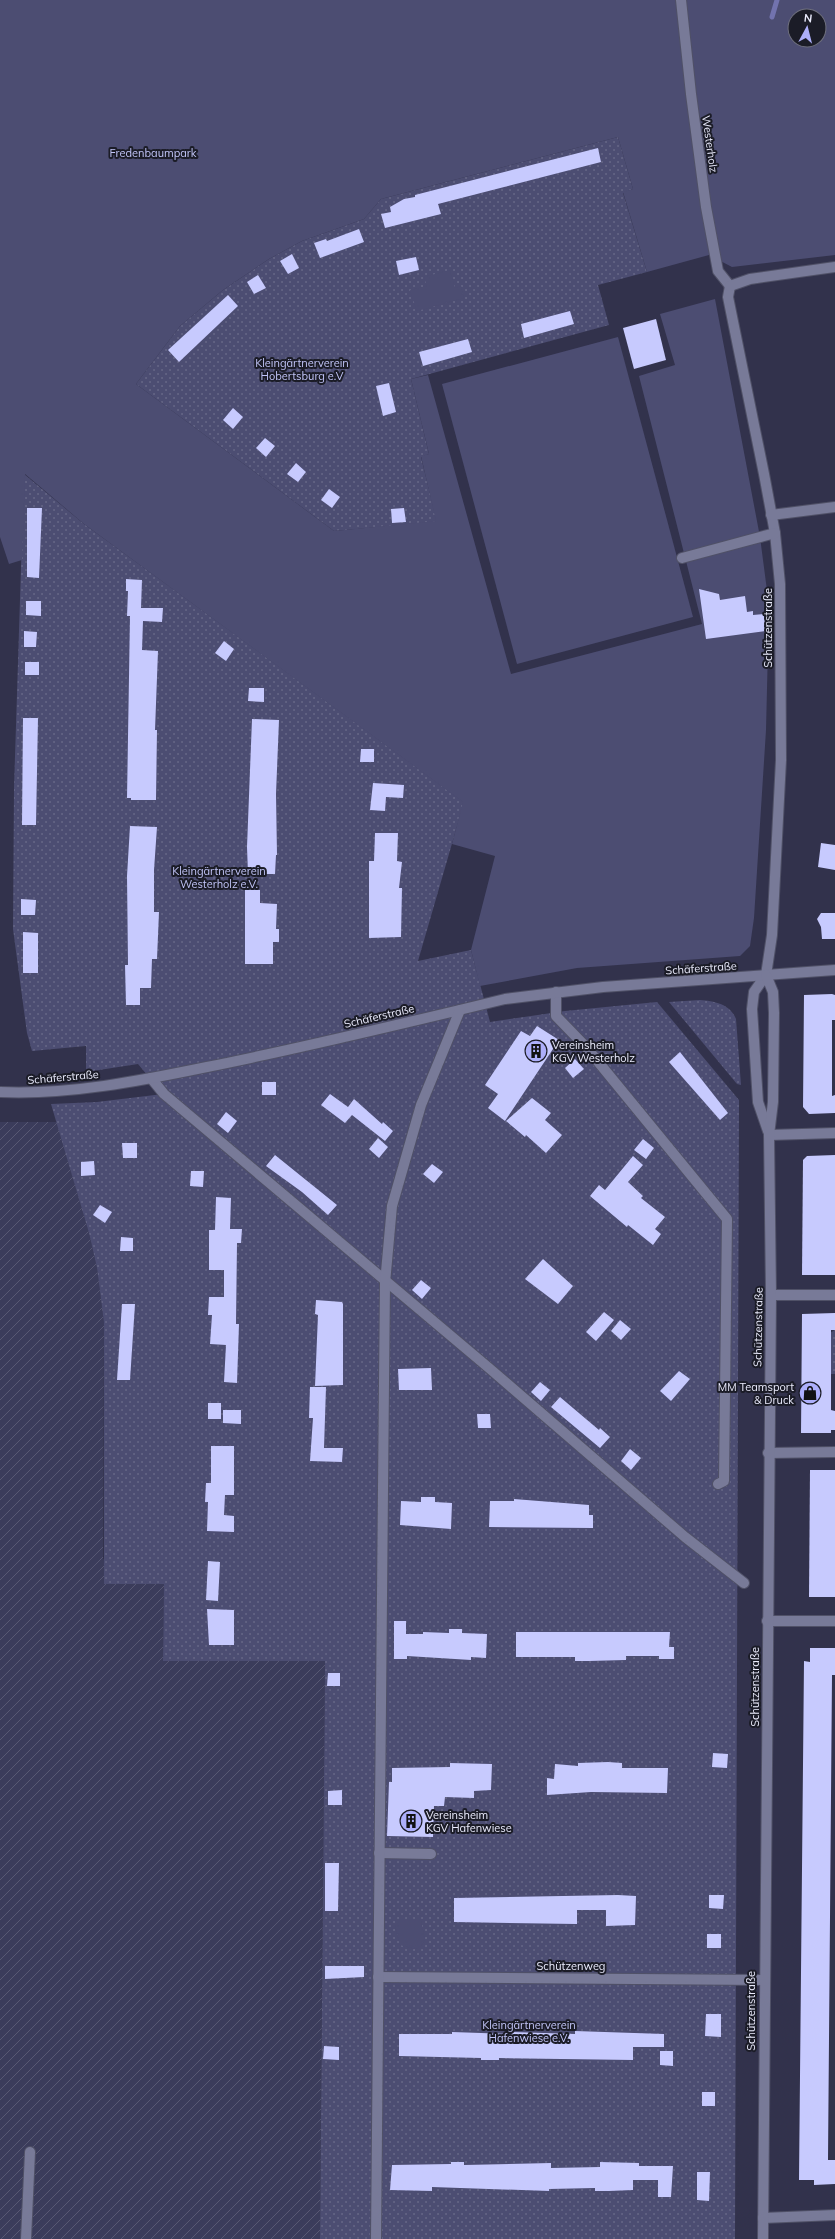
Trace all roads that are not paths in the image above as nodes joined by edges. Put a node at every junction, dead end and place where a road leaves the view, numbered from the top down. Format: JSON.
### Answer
{"nodes":[{"id":1,"x":681,"y":0,"type":"edge"},
{"id":2,"x":835,"y":267,"type":"edge"},
{"id":3,"x":730,"y":286,"type":"junction"},
{"id":4,"x":835,"y":507,"type":"edge"},
{"id":5,"x":772,"y":515,"type":"junction"},
{"id":6,"x":775,"y":533,"type":"junction"},
{"id":7,"x":682,"y":558,"type":"dead end"},
{"id":8,"x":835,"y":970,"type":"edge"},
{"id":9,"x":766,"y":975,"type":"junction"},
{"id":10,"x":556,"y":992,"type":"junction"},
{"id":11,"x":460,"y":1010,"type":"junction"},
{"id":12,"x":151,"y":1078,"type":"junction"},
{"id":13,"x":0,"y":1092,"type":"edge"},
{"id":14,"x":835,"y":1133,"type":"edge"},
{"id":15,"x":769,"y":1135,"type":"junction"},
{"id":16,"x":385,"y":1282,"type":"junction"},
{"id":17,"x":835,"y":1294,"type":"edge"},
{"id":18,"x":771,"y":1295,"type":"junction"},
{"id":19,"x":835,"y":1452,"type":"edge"},
{"id":20,"x":768,"y":1453,"type":"junction"},
{"id":21,"x":718,"y":1484,"type":"dead end"},
{"id":22,"x":744,"y":1584,"type":"dead end"},
{"id":23,"x":767,"y":1621,"type":"junction"},
{"id":24,"x":835,"y":1621,"type":"edge"},
{"id":25,"x":379,"y":1853,"type":"junction"},
{"id":26,"x":431,"y":1854,"type":"dead end"},
{"id":27,"x":378,"y":1977,"type":"junction"},
{"id":28,"x":763,"y":1980,"type":"junction"},
{"id":29,"x":30,"y":2152,"type":"dead end"},
{"id":30,"x":835,"y":2215,"type":"edge"},
{"id":31,"x":763,"y":2218,"type":"junction"},
{"id":32,"x":26,"y":2239,"type":"edge"},
{"id":33,"x":376,"y":2239,"type":"edge"},
{"id":34,"x":763,"y":2239,"type":"edge"}],
"edges":[{"from":1,"to":3,"type":"street","name":"Westerholz"},
{"from":2,"to":3,"type":"street"},
{"from":3,"to":5,"type":"street","name":"Schützenstraße"},
{"from":4,"to":5,"type":"street"},
{"from":5,"to":6,"type":"street","name":"Schützenstraße"},
{"from":6,"to":7,"type":"street"},
{"from":6,"to":9,"type":"street","name":"Schützenstraße"},
{"from":8,"to":9,"type":"street","name":"Schäferstraße"},
{"from":9,"to":10,"type":"street","name":"Schäferstraße"},
{"from":9,"to":15,"type":"street","name":"Schützenstraße"},
{"from":9,"to":15,"type":"street","name":"Schützenstraße"},
{"from":10,"to":11,"type":"street","name":"Schäferstraße"},
{"from":10,"to":21,"type":"street"},
{"from":11,"to":12,"type":"street","name":"Schäferstraße"},
{"from":11,"to":16,"type":"street"},
{"from":12,"to":13,"type":"street","name":"Schäferstraße"},
{"from":12,"to":16,"type":"street"},
{"from":14,"to":15,"type":"street"},
{"from":15,"to":18,"type":"street","name":"Schützenstraße"},
{"from":16,"to":22,"type":"street"},
{"from":16,"to":25,"type":"street"},
{"from":17,"to":18,"type":"street"},
{"from":18,"to":20,"type":"street","name":"Schützenstraße"},
{"from":19,"to":20,"type":"street"},
{"from":20,"to":23,"type":"street","name":"Schützenstraße"},
{"from":23,"to":24,"type":"street"},
{"from":23,"to":28,"type":"street","name":"Schützenstraße"},
{"from":25,"to":26,"type":"street"},
{"from":25,"to":27,"type":"street"},
{"from":27,"to":28,"type":"street","name":"Schützenweg"},
{"from":27,"to":33,"type":"street"},
{"from":28,"to":31,"type":"street","name":"Schützenstraße"},
{"from":29,"to":32,"type":"street"},
{"from":30,"to":31,"type":"street"},
{"from":31,"to":34,"type":"street","name":"Schützenstraße"}]}
